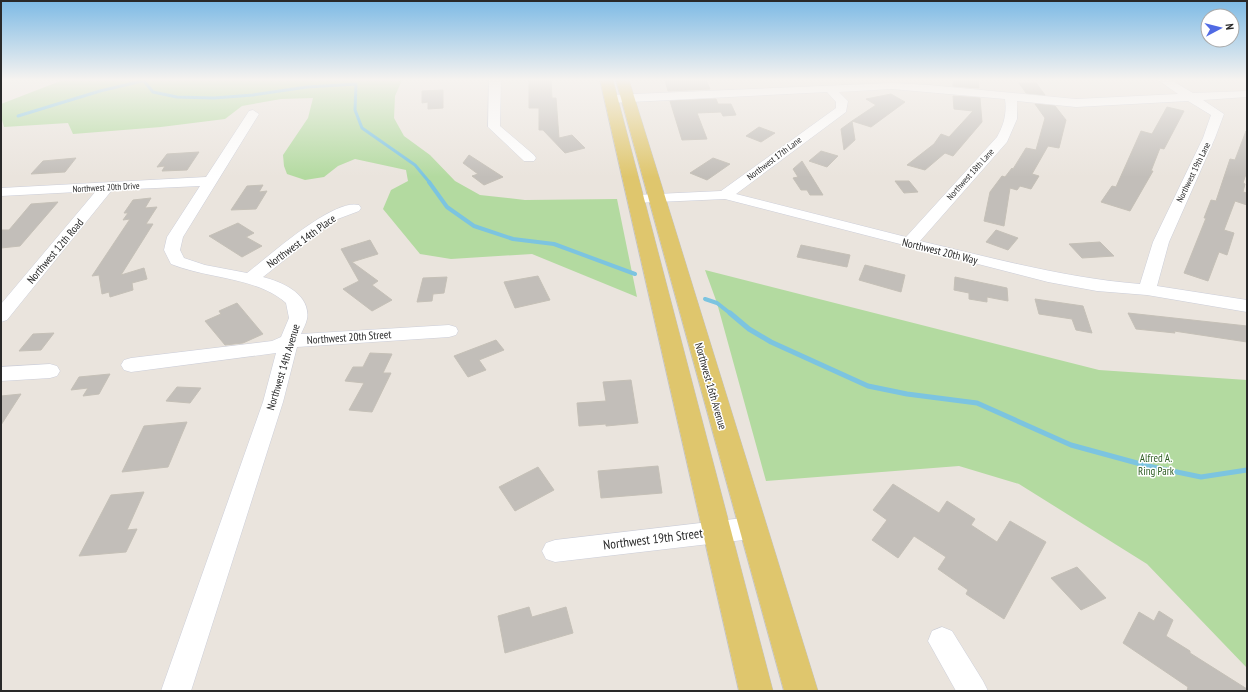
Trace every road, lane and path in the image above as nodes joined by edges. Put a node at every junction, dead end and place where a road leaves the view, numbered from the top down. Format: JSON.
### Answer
{"nodes":[{"id":1,"x":494,"y":112,"type":"edge"},
{"id":2,"x":622,"y":112,"type":"edge"},
{"id":3,"x":838,"y":112,"type":"edge"},
{"id":4,"x":1013,"y":112,"type":"edge"},
{"id":5,"x":1215,"y":112,"type":"edge"},
{"id":6,"x":253,"y":114,"type":"dead end"},
{"id":7,"x":529,"y":158,"type":"dead end"},
{"id":8,"x":210,"y":181,"type":"junction"},
{"id":9,"x":108,"y":186,"type":"junction"},
{"id":10,"x":1,"y":192,"type":"edge"},
{"id":11,"x":725,"y":195,"type":"junction"},
{"id":12,"x":646,"y":198,"type":"junction"},
{"id":13,"x":354,"y":208,"type":"dead end"},
{"id":14,"x":909,"y":243,"type":"junction"},
{"id":15,"x":250,"y":279,"type":"junction"},
{"id":16,"x":1147,"y":290,"type":"junction"},
{"id":17,"x":1247,"y":306,"type":"edge"},
{"id":18,"x":1,"y":316,"type":"edge"},
{"id":19,"x":692,"y":319,"type":"junction"},
{"id":20,"x":665,"y":322,"type":"junction"},
{"id":21,"x":449,"y":331,"type":"dead end"},
{"id":22,"x":289,"y":341,"type":"junction"},
{"id":23,"x":131,"y":365,"type":"dead end"},
{"id":24,"x":50,"y":371,"type":"dead end"},
{"id":25,"x":1,"y":374,"type":"edge"},
{"id":26,"x":752,"y":528,"type":"junction"},
{"id":27,"x":718,"y":531,"type":"junction"},
{"id":28,"x":555,"y":551,"type":"dead end"},
{"id":29,"x":942,"y":641,"type":"dead end"},
{"id":30,"x":176,"y":691,"type":"edge"},
{"id":31,"x":756,"y":691,"type":"edge"},
{"id":32,"x":800,"y":691,"type":"edge"},
{"id":33,"x":973,"y":691,"type":"edge"}],
"edges":[{"from":1,"to":7,"type":"street"},
{"from":2,"to":12,"type":"main road","name":"Northwest 16th Avenue"},
{"from":3,"to":11,"type":"street","name":"Northwest 17th Lane"},
{"from":4,"to":14,"type":"street","name":"Northwest 18th Lane"},
{"from":5,"to":16,"type":"street","name":"Northwest 19th Lane"},
{"from":6,"to":8,"type":"street","name":"Northwest 14th Avenue"},
{"from":8,"to":9,"type":"street","name":"Northwest 20th Drive"},
{"from":8,"to":15,"type":"street","name":"Northwest 14th Avenue"},
{"from":9,"to":10,"type":"street","name":"Northwest 20th Drive"},
{"from":9,"to":18,"type":"street","name":"Northwest 12th Road"},
{"from":11,"to":12,"type":"street","name":"Northwest 20th Way"},
{"from":11,"to":14,"type":"street","name":"Northwest 20th Way"},
{"from":12,"to":19,"type":"main road","name":"Northwest 16th Avenue"},
{"from":12,"to":20,"type":"main road","name":"Northwest 16th Avenue"},
{"from":13,"to":15,"type":"street","name":"Northwest 14th Place"},
{"from":14,"to":16,"type":"street","name":"Northwest 20th Way"},
{"from":15,"to":22,"type":"street","name":"Northwest 14th Avenue"},
{"from":16,"to":17,"type":"street","name":"Northwest 20th Way"},
{"from":19,"to":20,"type":"main road"},
{"from":19,"to":26,"type":"main road","name":"Northwest 16th Avenue"},
{"from":20,"to":27,"type":"main road","name":"Northwest 16th Avenue"},
{"from":21,"to":22,"type":"street","name":"Northwest 20th Street"},
{"from":22,"to":23,"type":"street","name":"Northwest 20th Street"},
{"from":22,"to":30,"type":"street","name":"Northwest 14th Avenue"},
{"from":24,"to":25,"type":"street"},
{"from":26,"to":27,"type":"street","name":"Northwest 19th Street"},
{"from":26,"to":32,"type":"main road","name":"Northwest 16th Avenue"},
{"from":27,"to":28,"type":"street","name":"Northwest 19th Street"},
{"from":27,"to":31,"type":"main road","name":"Northwest 16th Avenue"},
{"from":29,"to":33,"type":"street"}]}
